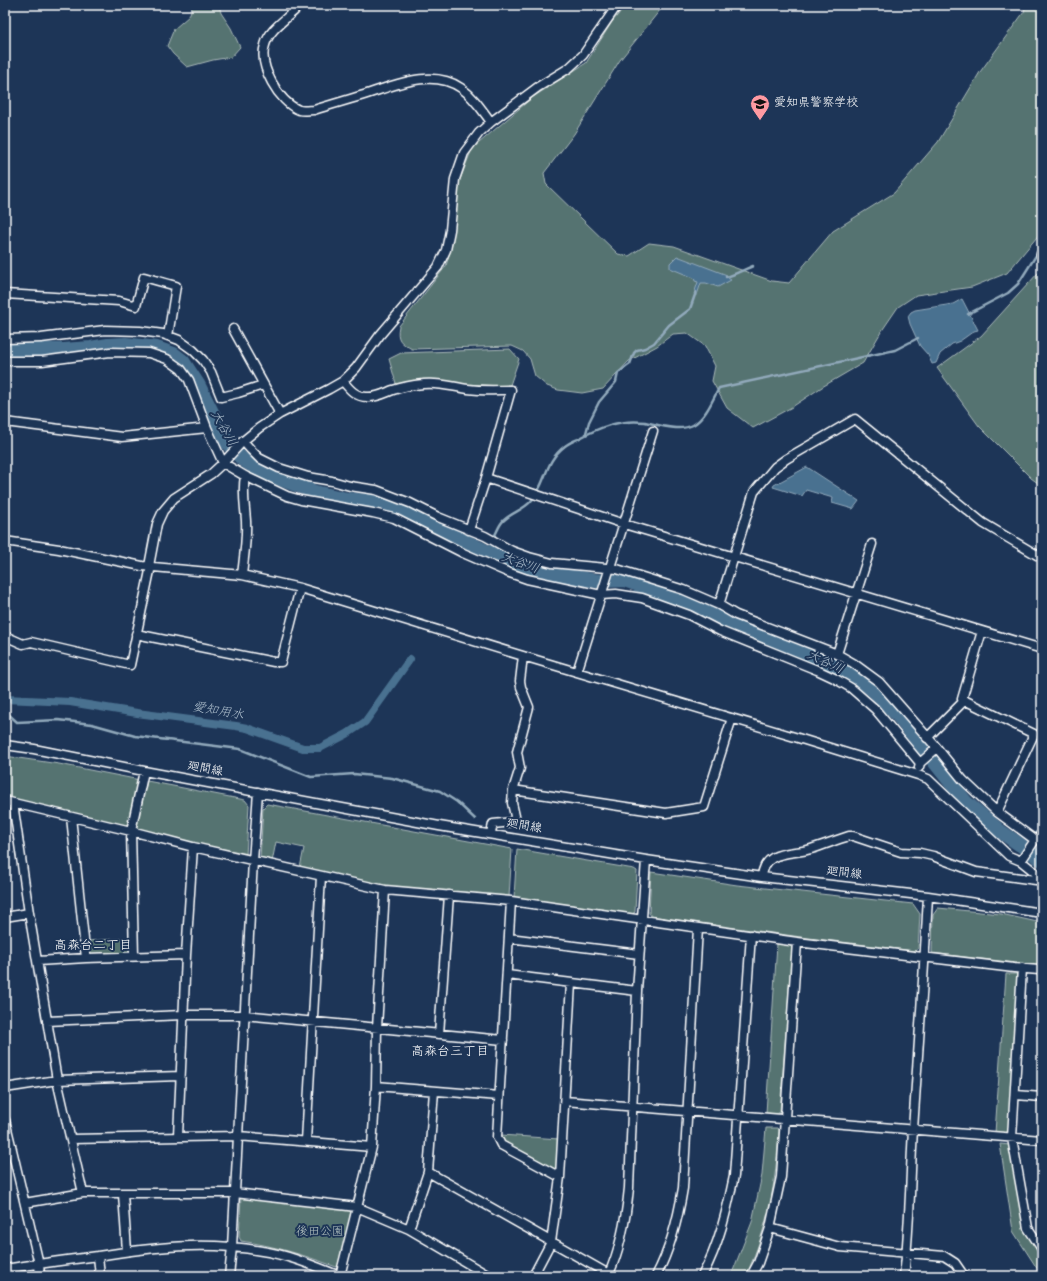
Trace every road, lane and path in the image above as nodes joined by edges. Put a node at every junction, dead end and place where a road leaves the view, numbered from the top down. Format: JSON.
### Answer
{"nodes":[{"id":1,"x":296,"y":5,"type":"edge"},
{"id":2,"x":619,"y":5,"type":"edge"},
{"id":3,"x":491,"y":122,"type":"junction"},
{"id":4,"x":5,"y":294,"type":"edge"},
{"id":5,"x":233,"y":329,"type":"dead end"},
{"id":6,"x":168,"y":336,"type":"junction"},
{"id":7,"x":5,"y":339,"type":"edge"},
{"id":8,"x":5,"y":361,"type":"edge"},
{"id":9,"x":342,"y":381,"type":"junction"},
{"id":10,"x":263,"y":385,"type":"junction"},
{"id":11,"x":280,"y":414,"type":"junction"},
{"id":12,"x":5,"y":422,"type":"edge"},
{"id":13,"x":207,"y":428,"type":"junction"},
{"id":14,"x":652,"y":431,"type":"dead end"},
{"id":15,"x":241,"y":443,"type":"junction"},
{"id":16,"x":223,"y":463,"type":"junction"},
{"id":17,"x":245,"y":476,"type":"junction"},
{"id":18,"x":486,"y":478,"type":"junction"},
{"id":19,"x":624,"y":524,"type":"junction"},
{"id":20,"x":469,"y":530,"type":"junction"},
{"id":21,"x":5,"y":541,"type":"edge"},
{"id":22,"x":872,"y":544,"type":"dead end"},
{"id":23,"x":735,"y":556,"type":"junction"},
{"id":24,"x":1042,"y":558,"type":"edge"},
{"id":25,"x":150,"y":566,"type":"junction"},
{"id":26,"x":610,"y":568,"type":"junction"},
{"id":27,"x":242,"y":575,"type":"junction"},
{"id":28,"x":300,"y":588,"type":"junction"},
{"id":29,"x":602,"y":593,"type":"junction"},
{"id":30,"x":856,"y":593,"type":"junction"},
{"id":31,"x":718,"y":605,"type":"junction"},
{"id":32,"x":982,"y":631,"type":"junction"},
{"id":33,"x":136,"y":634,"type":"junction"},
{"id":34,"x":5,"y":636,"type":"edge"},
{"id":35,"x":1042,"y":649,"type":"edge"},
{"id":36,"x":837,"y":654,"type":"junction"},
{"id":37,"x":523,"y":656,"type":"junction"},
{"id":38,"x":577,"y":672,"type":"junction"},
{"id":39,"x":965,"y":700,"type":"junction"},
{"id":40,"x":732,"y":718,"type":"junction"},
{"id":41,"x":927,"y":738,"type":"junction"},
{"id":42,"x":5,"y":746,"type":"edge"},
{"id":43,"x":937,"y":748,"type":"junction"},
{"id":44,"x":920,"y":763,"type":"junction"},
{"id":45,"x":144,"y":771,"type":"junction"},
{"id":46,"x":918,"y":775,"type":"junction"},
{"id":47,"x":513,"y":790,"type":"junction"},
{"id":48,"x":258,"y":792,"type":"junction"},
{"id":49,"x":9,"y":802,"type":"edge"},
{"id":50,"x":997,"y":812,"type":"junction"},
{"id":51,"x":71,"y":817,"type":"junction"},
{"id":52,"x":131,"y":830,"type":"junction"},
{"id":53,"x":491,"y":833,"type":"junction"},
{"id":54,"x":1039,"y":838,"type":"edge"},
{"id":55,"x":193,"y":846,"type":"junction"},
{"id":56,"x":1022,"y":858,"type":"junction"},
{"id":57,"x":253,"y":860,"type":"junction"},
{"id":58,"x":646,"y":860,"type":"junction"},
{"id":59,"x":322,"y":876,"type":"junction"},
{"id":60,"x":762,"y":876,"type":"junction"},
{"id":61,"x":1041,"y":878,"type":"edge"},
{"id":62,"x":384,"y":890,"type":"junction"},
{"id":63,"x":449,"y":895,"type":"junction"},
{"id":64,"x":928,"y":896,"type":"junction"},
{"id":65,"x":511,"y":901,"type":"junction"},
{"id":66,"x":1042,"y":912,"type":"edge"},
{"id":67,"x":29,"y":913,"type":"junction"},
{"id":68,"x":5,"y":917,"type":"edge"},
{"id":69,"x":642,"y":920,"type":"junction"},
{"id":70,"x":698,"y":928,"type":"junction"},
{"id":71,"x":751,"y":935,"type":"junction"},
{"id":72,"x":509,"y":938,"type":"junction"},
{"id":73,"x":797,"y":942,"type":"junction"},
{"id":74,"x":639,"y":954,"type":"junction"},
{"id":75,"x":186,"y":955,"type":"junction"},
{"id":76,"x":134,"y":956,"type":"junction"},
{"id":77,"x":925,"y":957,"type":"junction"},
{"id":78,"x":86,"y":958,"type":"junction"},
{"id":79,"x":38,"y":961,"type":"junction"},
{"id":80,"x":1022,"y":968,"type":"junction"},
{"id":81,"x":1042,"y":971,"type":"edge"},
{"id":82,"x":507,"y":975,"type":"junction"},
{"id":83,"x":571,"y":983,"type":"junction"},
{"id":84,"x":637,"y":991,"type":"junction"},
{"id":85,"x":244,"y":1015,"type":"junction"},
{"id":86,"x":183,"y":1016,"type":"junction"},
{"id":87,"x":47,"y":1021,"type":"junction"},
{"id":88,"x":314,"y":1022,"type":"junction"},
{"id":89,"x":377,"y":1028,"type":"junction"},
{"id":90,"x":439,"y":1034,"type":"junction"},
{"id":91,"x":503,"y":1040,"type":"junction"},
{"id":92,"x":180,"y":1076,"type":"junction"},
{"id":93,"x":57,"y":1080,"type":"junction"},
{"id":94,"x":376,"y":1086,"type":"junction"},
{"id":95,"x":5,"y":1088,"type":"edge"},
{"id":96,"x":434,"y":1091,"type":"junction"},
{"id":97,"x":1016,"y":1094,"type":"junction"},
{"id":98,"x":499,"y":1096,"type":"junction"},
{"id":99,"x":1042,"y":1097,"type":"edge"},
{"id":100,"x":565,"y":1101,"type":"junction"},
{"id":101,"x":632,"y":1106,"type":"junction"},
{"id":102,"x":687,"y":1112,"type":"junction"},
{"id":103,"x":738,"y":1116,"type":"junction"},
{"id":104,"x":785,"y":1119,"type":"junction"},
{"id":105,"x":5,"y":1120,"type":"edge"},
{"id":106,"x":913,"y":1131,"type":"junction"},
{"id":107,"x":178,"y":1136,"type":"junction"},
{"id":108,"x":238,"y":1136,"type":"junction"},
{"id":109,"x":1012,"y":1138,"type":"junction"},
{"id":110,"x":71,"y":1139,"type":"junction"},
{"id":111,"x":1042,"y":1140,"type":"edge"},
{"id":112,"x":306,"y":1141,"type":"junction"},
{"id":113,"x":372,"y":1147,"type":"junction"},
{"id":114,"x":428,"y":1172,"type":"junction"},
{"id":115,"x":560,"y":1177,"type":"junction"},
{"id":116,"x":83,"y":1193,"type":"junction"},
{"id":117,"x":235,"y":1193,"type":"junction"},
{"id":118,"x":123,"y":1194,"type":"junction"},
{"id":119,"x":25,"y":1203,"type":"junction"},
{"id":120,"x":358,"y":1207,"type":"junction"},
{"id":121,"x":770,"y":1228,"type":"junction"},
{"id":122,"x":409,"y":1229,"type":"junction"},
{"id":123,"x":550,"y":1242,"type":"junction"},
{"id":124,"x":232,"y":1247,"type":"junction"},
{"id":125,"x":1042,"y":1249,"type":"edge"},
{"id":126,"x":127,"y":1250,"type":"junction"},
{"id":127,"x":907,"y":1253,"type":"junction"},
{"id":128,"x":98,"y":1256,"type":"junction"},
{"id":129,"x":39,"y":1264,"type":"junction"},
{"id":130,"x":5,"y":1269,"type":"edge"},
{"id":131,"x":609,"y":1275,"type":"edge"},
{"id":132,"x":40,"y":1276,"type":"edge"},
{"id":133,"x":100,"y":1276,"type":"edge"},
{"id":134,"x":229,"y":1276,"type":"edge"},
{"id":135,"x":340,"y":1276,"type":"edge"},
{"id":136,"x":489,"y":1276,"type":"edge"},
{"id":137,"x":533,"y":1276,"type":"edge"},
{"id":138,"x":656,"y":1276,"type":"edge"},
{"id":139,"x":702,"y":1276,"type":"edge"},
{"id":140,"x":751,"y":1276,"type":"edge"},
{"id":141,"x":904,"y":1276,"type":"edge"},
{"id":142,"x":964,"y":1276,"type":"edge"}],
"edges":[{"from":1,"to":3,"type":"street"},
{"from":2,"to":3,"type":"street"},
{"from":3,"to":9,"type":"street"},
{"from":4,"to":6,"type":"street"},
{"from":5,"to":10,"type":"street"},
{"from":6,"to":7,"type":"street"},
{"from":6,"to":10,"type":"street"},
{"from":8,"to":13,"type":"street"},
{"from":9,"to":11,"type":"street"},
{"from":9,"to":18,"type":"street"},
{"from":10,"to":11,"type":"street"},
{"from":11,"to":15,"type":"street"},
{"from":12,"to":13,"type":"street"},
{"from":13,"to":16,"type":"street"},
{"from":14,"to":19,"type":"street"},
{"from":15,"to":16,"type":"street"},
{"from":15,"to":20,"type":"street"},
{"from":16,"to":17,"type":"street"},
{"from":16,"to":25,"type":"street"},
{"from":17,"to":27,"type":"street"},
{"from":17,"to":29,"type":"street"},
{"from":18,"to":19,"type":"street"},
{"from":18,"to":20,"type":"street"},
{"from":19,"to":23,"type":"street"},
{"from":19,"to":26,"type":"street"},
{"from":20,"to":26,"type":"street"},
{"from":21,"to":25,"type":"street"},
{"from":22,"to":30,"type":"street"},
{"from":23,"to":24,"type":"street"},
{"from":23,"to":30,"type":"street"},
{"from":23,"to":31,"type":"street"},
{"from":25,"to":27,"type":"street"},
{"from":25,"to":33,"type":"street"},
{"from":26,"to":29,"type":"street"},
{"from":26,"to":31,"type":"street"},
{"from":27,"to":28,"type":"street"},
{"from":28,"to":33,"type":"street"},
{"from":28,"to":37,"type":"street"},
{"from":29,"to":38,"type":"street"},
{"from":29,"to":44,"type":"street"},
{"from":30,"to":32,"type":"street"},
{"from":30,"to":36,"type":"street"},
{"from":31,"to":36,"type":"street"},
{"from":32,"to":35,"type":"street"},
{"from":32,"to":39,"type":"street"},
{"from":33,"to":34,"type":"street"},
{"from":36,"to":41,"type":"street"},
{"from":37,"to":38,"type":"street"},
{"from":37,"to":47,"type":"street"},
{"from":38,"to":40,"type":"street"},
{"from":39,"to":41,"type":"street"},
{"from":39,"to":50,"type":"street"},
{"from":40,"to":46,"type":"street"},
{"from":40,"to":47,"type":"street"},
{"from":41,"to":43,"type":"street"},
{"from":42,"to":45,"type":"street","name":"廻間線"},
{"from":43,"to":44,"type":"street"},
{"from":43,"to":50,"type":"street"},
{"from":44,"to":46,"type":"street"},
{"from":45,"to":48,"type":"street","name":"廻間線"},
{"from":45,"to":52,"type":"street"},
{"from":46,"to":56,"type":"street"},
{"from":47,"to":53,"type":"street"},
{"from":48,"to":53,"type":"street","name":"廻間線"},
{"from":48,"to":57,"type":"street"},
{"from":49,"to":51,"type":"street"},
{"from":49,"to":67,"type":"street"},
{"from":50,"to":54,"type":"street"},
{"from":51,"to":52,"type":"street"},
{"from":51,"to":78,"type":"street"},
{"from":52,"to":55,"type":"street"},
{"from":52,"to":76,"type":"street"},
{"from":53,"to":58,"type":"street","name":"廻間線"},
{"from":54,"to":56,"type":"street"},
{"from":55,"to":57,"type":"street"},
{"from":55,"to":75,"type":"street"},
{"from":56,"to":61,"type":"street"},
{"from":57,"to":59,"type":"street"},
{"from":57,"to":85,"type":"street"},
{"from":58,"to":60,"type":"street","name":"廻間線"},
{"from":58,"to":69,"type":"street"},
{"from":59,"to":62,"type":"street"},
{"from":59,"to":88,"type":"street"},
{"from":60,"to":61,"type":"street"},
{"from":60,"to":64,"type":"street","name":"廻間線"},
{"from":62,"to":63,"type":"street"},
{"from":62,"to":89,"type":"street"},
{"from":63,"to":65,"type":"street"},
{"from":63,"to":90,"type":"street"},
{"from":64,"to":66,"type":"street","name":"廻間線"},
{"from":64,"to":77,"type":"street"},
{"from":65,"to":69,"type":"street"},
{"from":65,"to":72,"type":"street"},
{"from":67,"to":68,"type":"street"},
{"from":67,"to":79,"type":"street"},
{"from":69,"to":70,"type":"street"},
{"from":69,"to":74,"type":"street"},
{"from":70,"to":71,"type":"street"},
{"from":70,"to":102,"type":"street"},
{"from":71,"to":73,"type":"street"},
{"from":71,"to":103,"type":"street"},
{"from":72,"to":74,"type":"street"},
{"from":72,"to":82,"type":"street"},
{"from":73,"to":77,"type":"street"},
{"from":73,"to":104,"type":"street"},
{"from":74,"to":84,"type":"street"},
{"from":75,"to":76,"type":"street"},
{"from":75,"to":86,"type":"street"},
{"from":76,"to":78,"type":"street"},
{"from":77,"to":80,"type":"street"},
{"from":77,"to":106,"type":"street"},
{"from":78,"to":79,"type":"street"},
{"from":79,"to":87,"type":"street"},
{"from":80,"to":81,"type":"street"},
{"from":80,"to":97,"type":"street"},
{"from":82,"to":83,"type":"street"},
{"from":82,"to":91,"type":"street"},
{"from":83,"to":84,"type":"street"},
{"from":83,"to":100,"type":"street"},
{"from":84,"to":101,"type":"street"},
{"from":85,"to":86,"type":"street"},
{"from":85,"to":88,"type":"street"},
{"from":85,"to":108,"type":"street"},
{"from":86,"to":87,"type":"street"},
{"from":86,"to":92,"type":"street"},
{"from":87,"to":93,"type":"street"},
{"from":88,"to":89,"type":"street"},
{"from":88,"to":112,"type":"street"},
{"from":89,"to":90,"type":"street"},
{"from":89,"to":94,"type":"street"},
{"from":90,"to":91,"type":"street"},
{"from":91,"to":98,"type":"street"},
{"from":92,"to":93,"type":"street"},
{"from":92,"to":107,"type":"street"},
{"from":93,"to":95,"type":"street"},
{"from":93,"to":110,"type":"street"},
{"from":94,"to":96,"type":"street"},
{"from":94,"to":113,"type":"street"},
{"from":96,"to":98,"type":"street"},
{"from":96,"to":114,"type":"street"},
{"from":97,"to":99,"type":"street"},
{"from":97,"to":109,"type":"street"},
{"from":98,"to":115,"type":"street"},
{"from":100,"to":101,"type":"street"},
{"from":100,"to":115,"type":"street"},
{"from":101,"to":102,"type":"street"},
{"from":101,"to":131,"type":"street"},
{"from":102,"to":103,"type":"street"},
{"from":102,"to":138,"type":"street"},
{"from":103,"to":104,"type":"street"},
{"from":103,"to":139,"type":"street"},
{"from":104,"to":106,"type":"street"},
{"from":104,"to":121,"type":"street"},
{"from":105,"to":119,"type":"street"},
{"from":106,"to":109,"type":"street"},
{"from":106,"to":127,"type":"street"},
{"from":107,"to":108,"type":"street"},
{"from":107,"to":110,"type":"street"},
{"from":108,"to":112,"type":"street"},
{"from":108,"to":117,"type":"street"},
{"from":109,"to":111,"type":"street"},
{"from":109,"to":125,"type":"street"},
{"from":110,"to":116,"type":"street"},
{"from":112,"to":113,"type":"street"},
{"from":113,"to":120,"type":"street"},
{"from":114,"to":122,"type":"street"},
{"from":114,"to":123,"type":"street"},
{"from":115,"to":123,"type":"street"},
{"from":116,"to":118,"type":"street"},
{"from":116,"to":119,"type":"street"},
{"from":117,"to":118,"type":"street"},
{"from":117,"to":120,"type":"street"},
{"from":117,"to":124,"type":"street"},
{"from":118,"to":126,"type":"street"},
{"from":119,"to":129,"type":"street"},
{"from":120,"to":122,"type":"street"},
{"from":120,"to":135,"type":"street"},
{"from":121,"to":127,"type":"street"},
{"from":121,"to":140,"type":"street"},
{"from":122,"to":136,"type":"street"},
{"from":123,"to":131,"type":"street"},
{"from":123,"to":137,"type":"street"},
{"from":124,"to":126,"type":"street"},
{"from":124,"to":134,"type":"street"},
{"from":124,"to":135,"type":"street"},
{"from":126,"to":128,"type":"street"},
{"from":127,"to":141,"type":"street"},
{"from":127,"to":142,"type":"street"},
{"from":128,"to":129,"type":"street"},
{"from":128,"to":133,"type":"street"},
{"from":129,"to":130,"type":"street"},
{"from":129,"to":132,"type":"street"}]}
